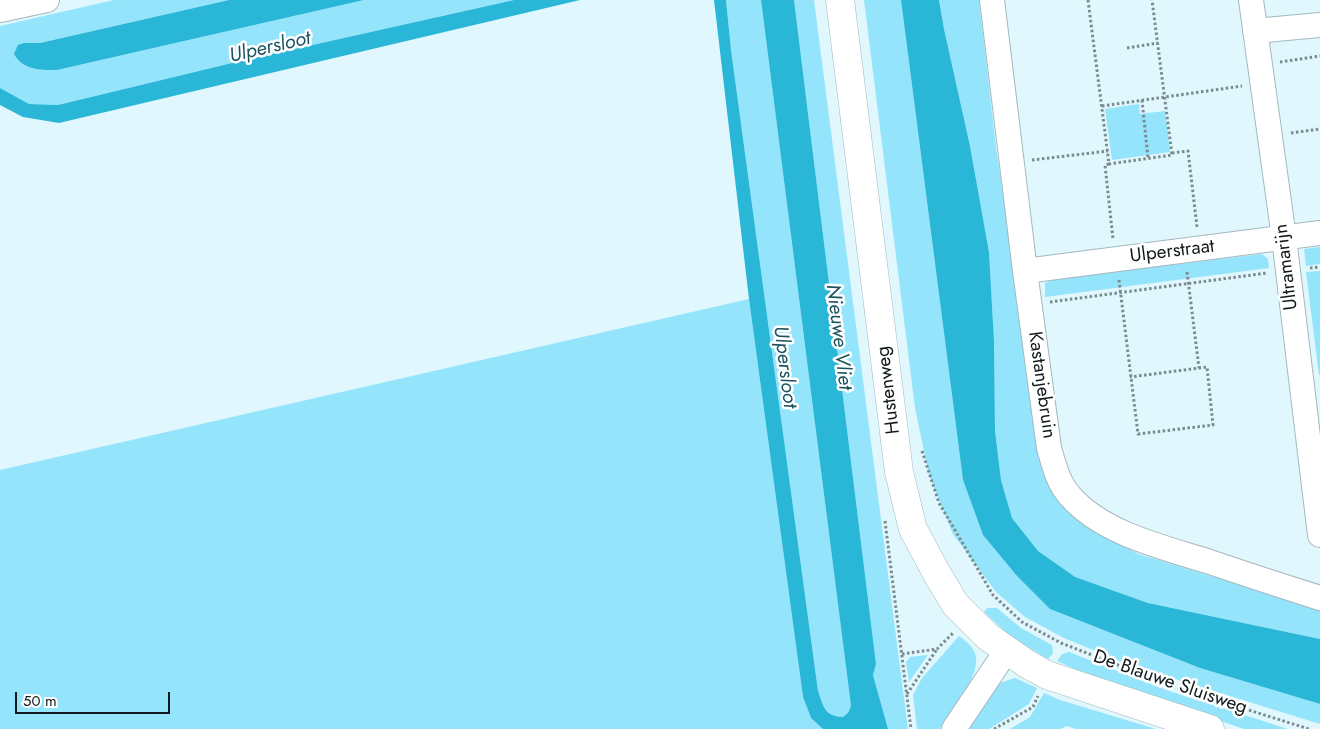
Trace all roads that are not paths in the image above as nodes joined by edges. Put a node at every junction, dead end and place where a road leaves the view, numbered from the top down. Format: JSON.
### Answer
{"nodes":[{"id":1,"x":47,"y":0,"type":"edge"},
{"id":2,"x":840,"y":0,"type":"edge"},
{"id":3,"x":992,"y":0,"type":"edge"},
{"id":4,"x":1251,"y":0,"type":"edge"},
{"id":5,"x":0,"y":10,"type":"edge"},
{"id":6,"x":1320,"y":25,"type":"edge"},
{"id":7,"x":1255,"y":31,"type":"junction"},
{"id":8,"x":1320,"y":233,"type":"edge"},
{"id":9,"x":1284,"y":238,"type":"junction"},
{"id":10,"x":1025,"y":271,"type":"junction"},
{"id":11,"x":1320,"y":535,"type":"edge"},
{"id":12,"x":1320,"y":598,"type":"edge"},
{"id":13,"x":1007,"y":650,"type":"junction"},
{"id":14,"x":954,"y":729,"type":"edge"},
{"id":15,"x":1210,"y":729,"type":"edge"}],
"edges":[{"from":1,"to":5,"type":"street"},
{"from":2,"to":13,"type":"main road","name":"Hustenweg"},
{"from":3,"to":10,"type":"street","name":"Kastanjebruin"},
{"from":4,"to":7,"type":"street","name":"Ultramarijn"},
{"from":6,"to":7,"type":"street"},
{"from":7,"to":9,"type":"street","name":"Ultramarijn"},
{"from":8,"to":9,"type":"street","name":"Ulperstraat"},
{"from":9,"to":10,"type":"street","name":"Ulperstraat"},
{"from":9,"to":11,"type":"street","name":"Ultramarijn"},
{"from":10,"to":12,"type":"street","name":"Kastanjebruin"},
{"from":13,"to":14,"type":"street"},
{"from":13,"to":15,"type":"main road","name":"De Blauwe Sluisweg"}]}
